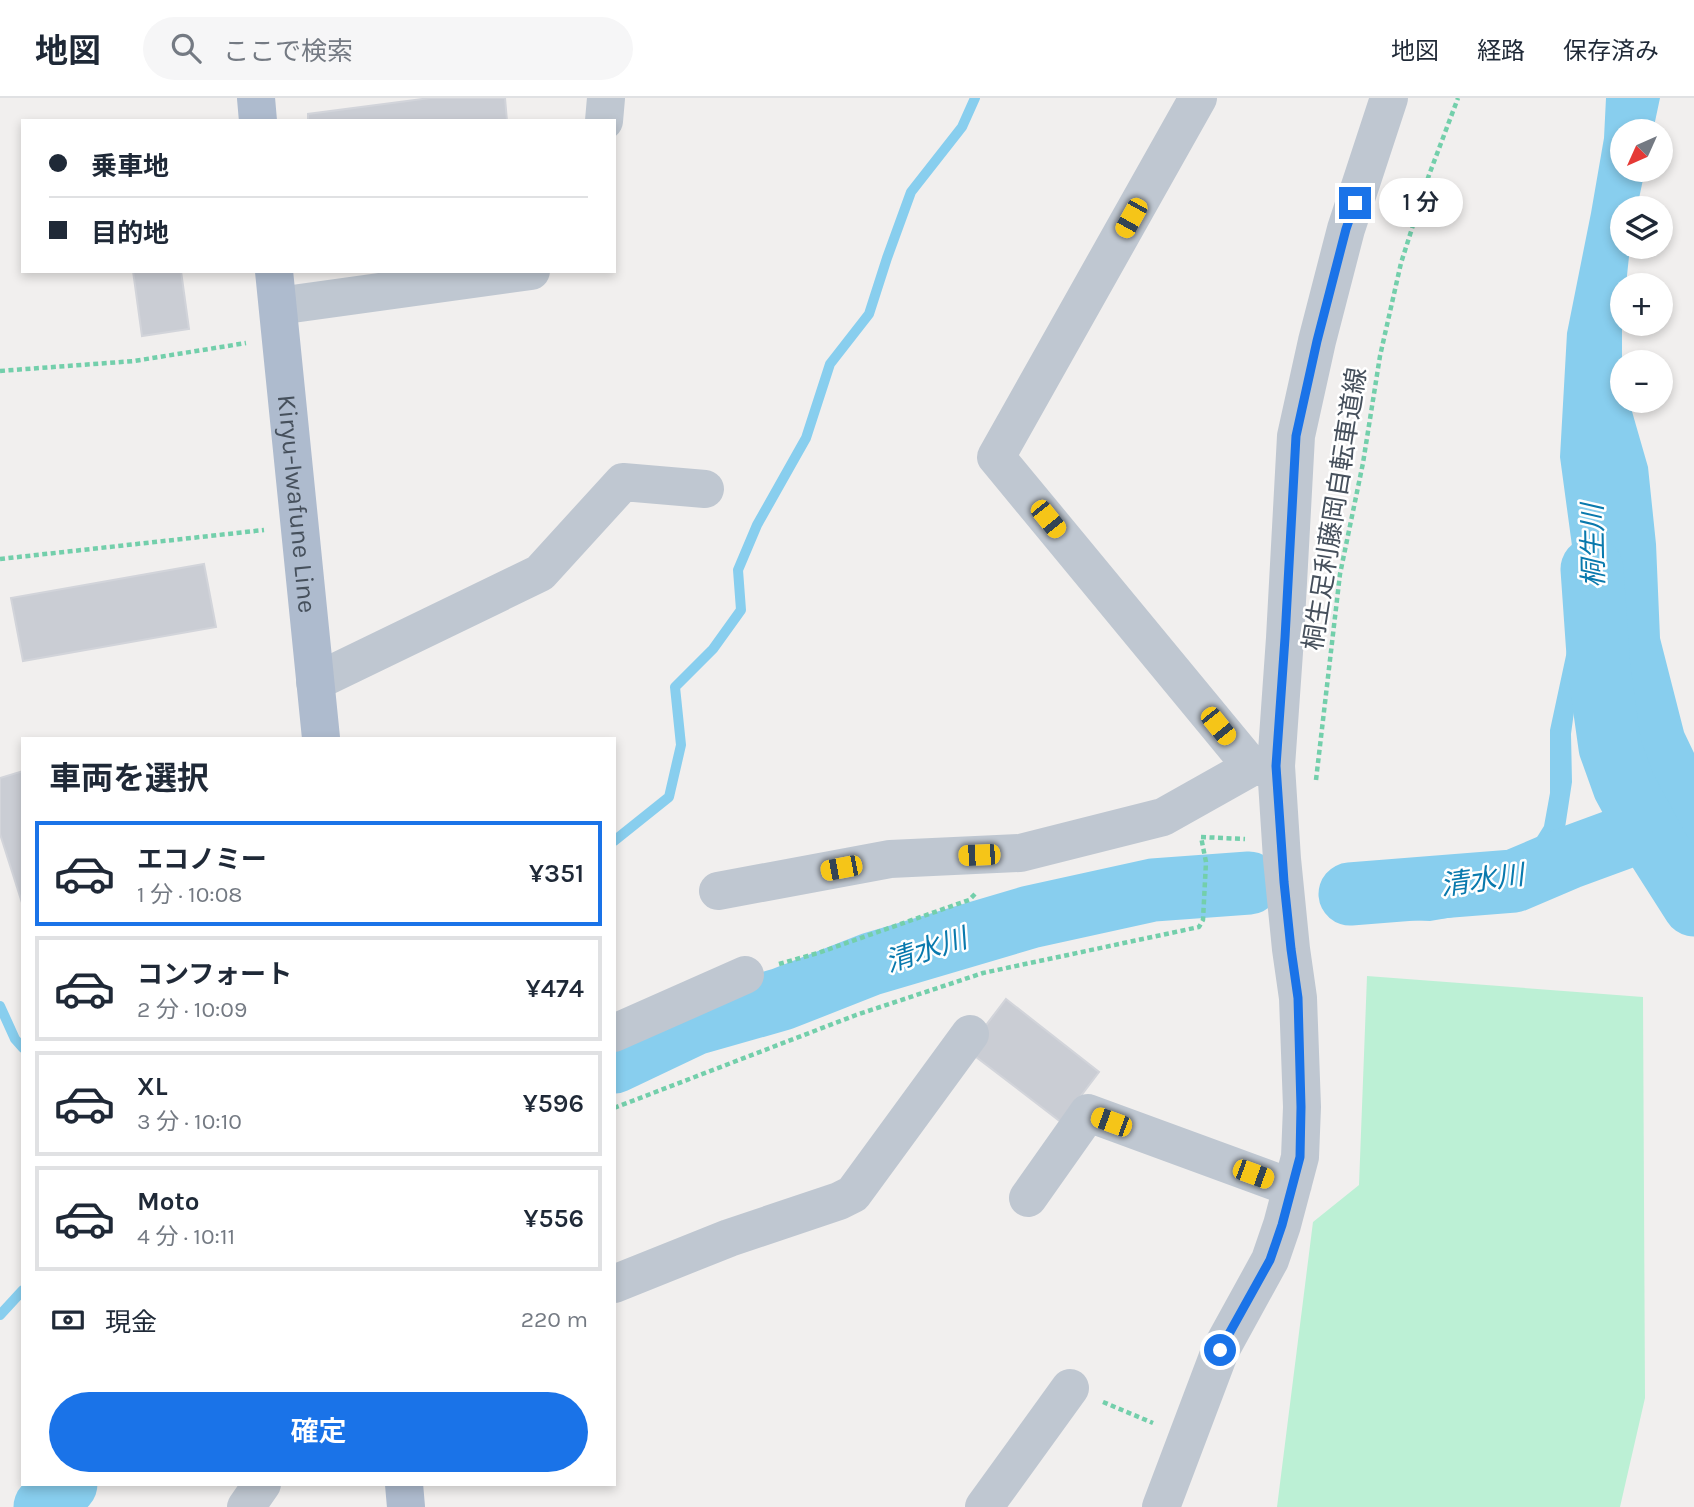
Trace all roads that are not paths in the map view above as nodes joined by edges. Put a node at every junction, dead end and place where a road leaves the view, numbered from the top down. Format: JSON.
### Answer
{"nodes":[{"id":1,"x":256,"y":98,"type":"edge"},
{"id":2,"x":606,"y":98,"type":"edge"},
{"id":3,"x":1198,"y":98,"type":"edge"},
{"id":4,"x":1389,"y":98,"type":"edge"},
{"id":5,"x":258,"y":119,"type":"edge"},
{"id":6,"x":604,"y":119,"type":"edge"},
{"id":7,"x":516,"y":273,"type":"edge"},
{"id":8,"x":278,"y":305,"type":"edge"},
{"id":9,"x":705,"y":489,"type":"dead end"},
{"id":10,"x":315,"y":682,"type":"junction"},
{"id":11,"x":321,"y":737,"type":"edge"},
{"id":12,"x":1264,"y":766,"type":"junction"},
{"id":13,"x":718,"y":891,"type":"dead end"},
{"id":14,"x":745,"y":975,"type":"road end"},
{"id":15,"x":616,"y":1032,"type":"edge"},
{"id":16,"x":970,"y":1034,"type":"dead end"},
{"id":17,"x":1293,"y":1184,"type":"junction"},
{"id":18,"x":1028,"y":1198,"type":"dead end"},
{"id":19,"x":616,"y":1283,"type":"edge"},
{"id":20,"x":1070,"y":1388,"type":"road end"},
{"id":21,"x":261,"y":1486,"type":"edge"},
{"id":22,"x":404,"y":1486,"type":"edge"},
{"id":23,"x":246,"y":1507,"type":"edge"},
{"id":24,"x":406,"y":1507,"type":"edge"},
{"id":25,"x":984,"y":1507,"type":"edge"},
{"id":26,"x":1161,"y":1507,"type":"edge"}],
"edges":[{"from":1,"to":5,"type":"main road"},
{"from":2,"to":6,"type":"street"},
{"from":3,"to":12,"type":"street"},
{"from":4,"to":12,"type":"street"},
{"from":7,"to":8,"type":"street"},
{"from":8,"to":10,"type":"main road","name":"Kiryu-Iwafune Line"},
{"from":9,"to":10,"type":"street"},
{"from":10,"to":11,"type":"main road","name":"Kiryu-Iwafune Line"},
{"from":12,"to":13,"type":"street"},
{"from":12,"to":17,"type":"street"},
{"from":14,"to":15,"type":"street"},
{"from":16,"to":19,"type":"street"},
{"from":17,"to":18,"type":"street"},
{"from":17,"to":26,"type":"street"},
{"from":20,"to":25,"type":"street"},
{"from":21,"to":23,"type":"street"},
{"from":22,"to":24,"type":"main road"}]}
